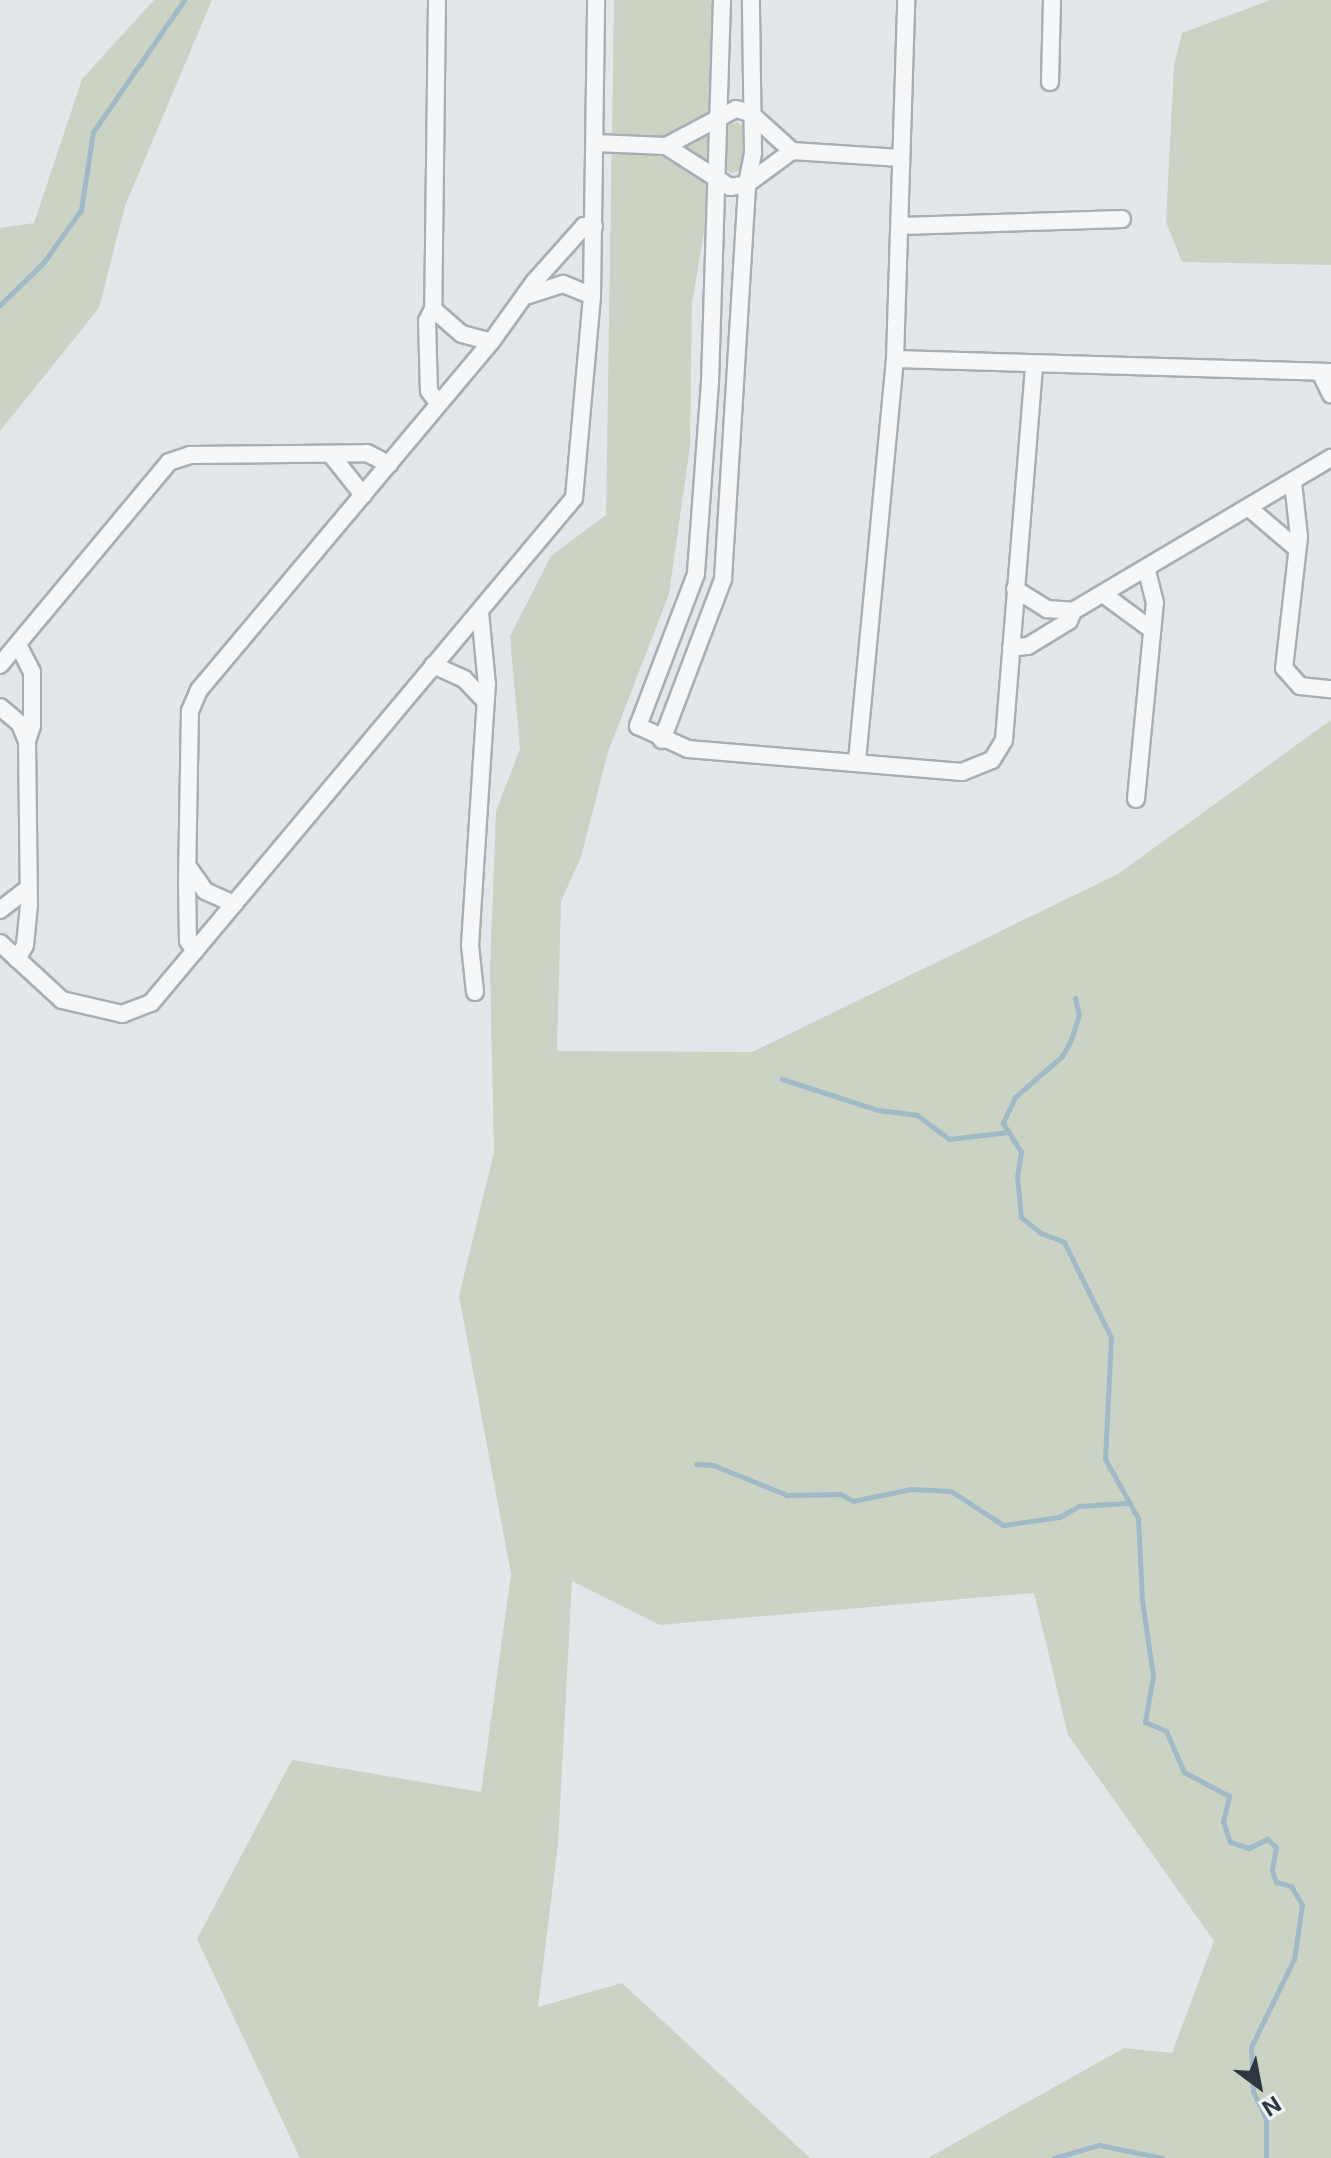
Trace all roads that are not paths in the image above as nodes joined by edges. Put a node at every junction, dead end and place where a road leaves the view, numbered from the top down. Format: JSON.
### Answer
{"nodes":[{"id":1,"x":437,"y":0,"type":"edge"},
{"id":2,"x":596,"y":0,"type":"edge"},
{"id":3,"x":722,"y":0,"type":"edge"},
{"id":4,"x":751,"y":0,"type":"edge"},
{"id":5,"x":906,"y":0,"type":"edge"},
{"id":6,"x":1052,"y":0,"type":"edge"},
{"id":7,"x":1050,"y":82,"type":"dead end"},
{"id":8,"x":750,"y":113,"type":"junction"},
{"id":9,"x":720,"y":116,"type":"junction"},
{"id":10,"x":595,"y":143,"type":"junction"},
{"id":11,"x":666,"y":146,"type":"junction"},
{"id":12,"x":792,"y":151,"type":"junction"},
{"id":13,"x":901,"y":158,"type":"junction"},
{"id":14,"x":718,"y":183,"type":"junction"},
{"id":15,"x":747,"y":184,"type":"junction"},
{"id":16,"x":1122,"y":219,"type":"dead end"},
{"id":17,"x":594,"y":226,"type":"junction"},
{"id":18,"x":902,"y":226,"type":"junction"},
{"id":19,"x":529,"y":295,"type":"junction"},
{"id":20,"x":592,"y":296,"type":"junction"},
{"id":21,"x":433,"y":309,"type":"junction"},
{"id":22,"x":491,"y":342,"type":"junction"},
{"id":23,"x":895,"y":359,"type":"junction"},
{"id":24,"x":1034,"y":364,"type":"junction"},
{"id":25,"x":1325,"y":372,"type":"edge"},
{"id":26,"x":1331,"y":395,"type":"edge"},
{"id":27,"x":438,"y":403,"type":"junction"},
{"id":28,"x":332,"y":456,"type":"junction"},
{"id":29,"x":1331,"y":458,"type":"edge"},
{"id":30,"x":389,"y":464,"type":"junction"},
{"id":31,"x":1293,"y":482,"type":"junction"},
{"id":32,"x":363,"y":495,"type":"junction"},
{"id":33,"x":1249,"y":508,"type":"junction"},
{"id":34,"x":1295,"y":547,"type":"junction"},
{"id":35,"x":1147,"y":570,"type":"junction"},
{"id":36,"x":1015,"y":589,"type":"junction"},
{"id":37,"x":1103,"y":594,"type":"junction"},
{"id":38,"x":1073,"y":611,"type":"junction"},
{"id":39,"x":480,"y":612,"type":"junction"},
{"id":40,"x":1152,"y":630,"type":"junction"},
{"id":41,"x":18,"y":644,"type":"junction"},
{"id":42,"x":1011,"y":648,"type":"junction"},
{"id":43,"x":0,"y":665,"type":"edge"},
{"id":44,"x":433,"y":665,"type":"junction"},
{"id":45,"x":1331,"y":689,"type":"edge"},
{"id":46,"x":483,"y":699,"type":"junction"},
{"id":47,"x":0,"y":707,"type":"edge"},
{"id":48,"x":662,"y":740,"type":"junction"},
{"id":49,"x":27,"y":741,"type":"junction"},
{"id":50,"x":857,"y":761,"type":"junction"},
{"id":51,"x":1136,"y":799,"type":"dead end"},
{"id":52,"x":189,"y":868,"type":"junction"},
{"id":53,"x":26,"y":890,"type":"junction"},
{"id":54,"x":234,"y":904,"type":"junction"},
{"id":55,"x":0,"y":910,"type":"edge"},
{"id":56,"x":0,"y":943,"type":"edge"},
{"id":57,"x":195,"y":951,"type":"junction"},
{"id":58,"x":17,"y":959,"type":"junction"},
{"id":59,"x":475,"y":992,"type":"dead end"}],
"edges":[{"from":1,"to":21,"type":"street"},
{"from":2,"to":10,"type":"street"},
{"from":3,"to":9,"type":"street"},
{"from":4,"to":8,"type":"street"},
{"from":5,"to":13,"type":"street"},
{"from":6,"to":7,"type":"street"},
{"from":8,"to":9,"type":"street"},
{"from":8,"to":12,"type":"street"},
{"from":8,"to":15,"type":"street"},
{"from":9,"to":11,"type":"street"},
{"from":9,"to":14,"type":"street"},
{"from":10,"to":11,"type":"street"},
{"from":10,"to":17,"type":"street"},
{"from":11,"to":14,"type":"street"},
{"from":12,"to":13,"type":"street"},
{"from":12,"to":15,"type":"street"},
{"from":13,"to":18,"type":"street"},
{"from":14,"to":15,"type":"street"},
{"from":14,"to":48,"type":"street"},
{"from":15,"to":48,"type":"street"},
{"from":16,"to":18,"type":"street"},
{"from":17,"to":19,"type":"street"},
{"from":17,"to":20,"type":"street"},
{"from":18,"to":23,"type":"street"},
{"from":19,"to":20,"type":"street"},
{"from":19,"to":22,"type":"street"},
{"from":20,"to":39,"type":"street"},
{"from":21,"to":22,"type":"street"},
{"from":21,"to":27,"type":"street"},
{"from":22,"to":27,"type":"street"},
{"from":23,"to":24,"type":"street"},
{"from":23,"to":50,"type":"street"},
{"from":24,"to":25,"type":"street"},
{"from":24,"to":36,"type":"street"},
{"from":25,"to":26,"type":"street"},
{"from":27,"to":30,"type":"street"},
{"from":28,"to":30,"type":"street"},
{"from":28,"to":32,"type":"street"},
{"from":28,"to":41,"type":"street"},
{"from":29,"to":31,"type":"street"},
{"from":30,"to":32,"type":"street"},
{"from":31,"to":33,"type":"street"},
{"from":31,"to":34,"type":"street"},
{"from":32,"to":52,"type":"street"},
{"from":33,"to":34,"type":"street"},
{"from":33,"to":35,"type":"street"},
{"from":34,"to":45,"type":"street"},
{"from":35,"to":37,"type":"street"},
{"from":35,"to":40,"type":"street"},
{"from":36,"to":38,"type":"street"},
{"from":36,"to":42,"type":"street"},
{"from":37,"to":38,"type":"street"},
{"from":37,"to":40,"type":"street"},
{"from":38,"to":42,"type":"street"},
{"from":39,"to":44,"type":"street"},
{"from":39,"to":46,"type":"street"},
{"from":40,"to":51,"type":"street"},
{"from":41,"to":43,"type":"street"},
{"from":41,"to":49,"type":"street"},
{"from":42,"to":50,"type":"street"},
{"from":44,"to":46,"type":"street"},
{"from":44,"to":54,"type":"street"},
{"from":46,"to":59,"type":"street"},
{"from":47,"to":49,"type":"street"},
{"from":48,"to":50,"type":"street"},
{"from":49,"to":53,"type":"street"},
{"from":52,"to":54,"type":"street"},
{"from":52,"to":57,"type":"street"},
{"from":53,"to":55,"type":"street"},
{"from":53,"to":58,"type":"street"},
{"from":54,"to":57,"type":"street"},
{"from":56,"to":58,"type":"street"},
{"from":57,"to":58,"type":"street"}]}
